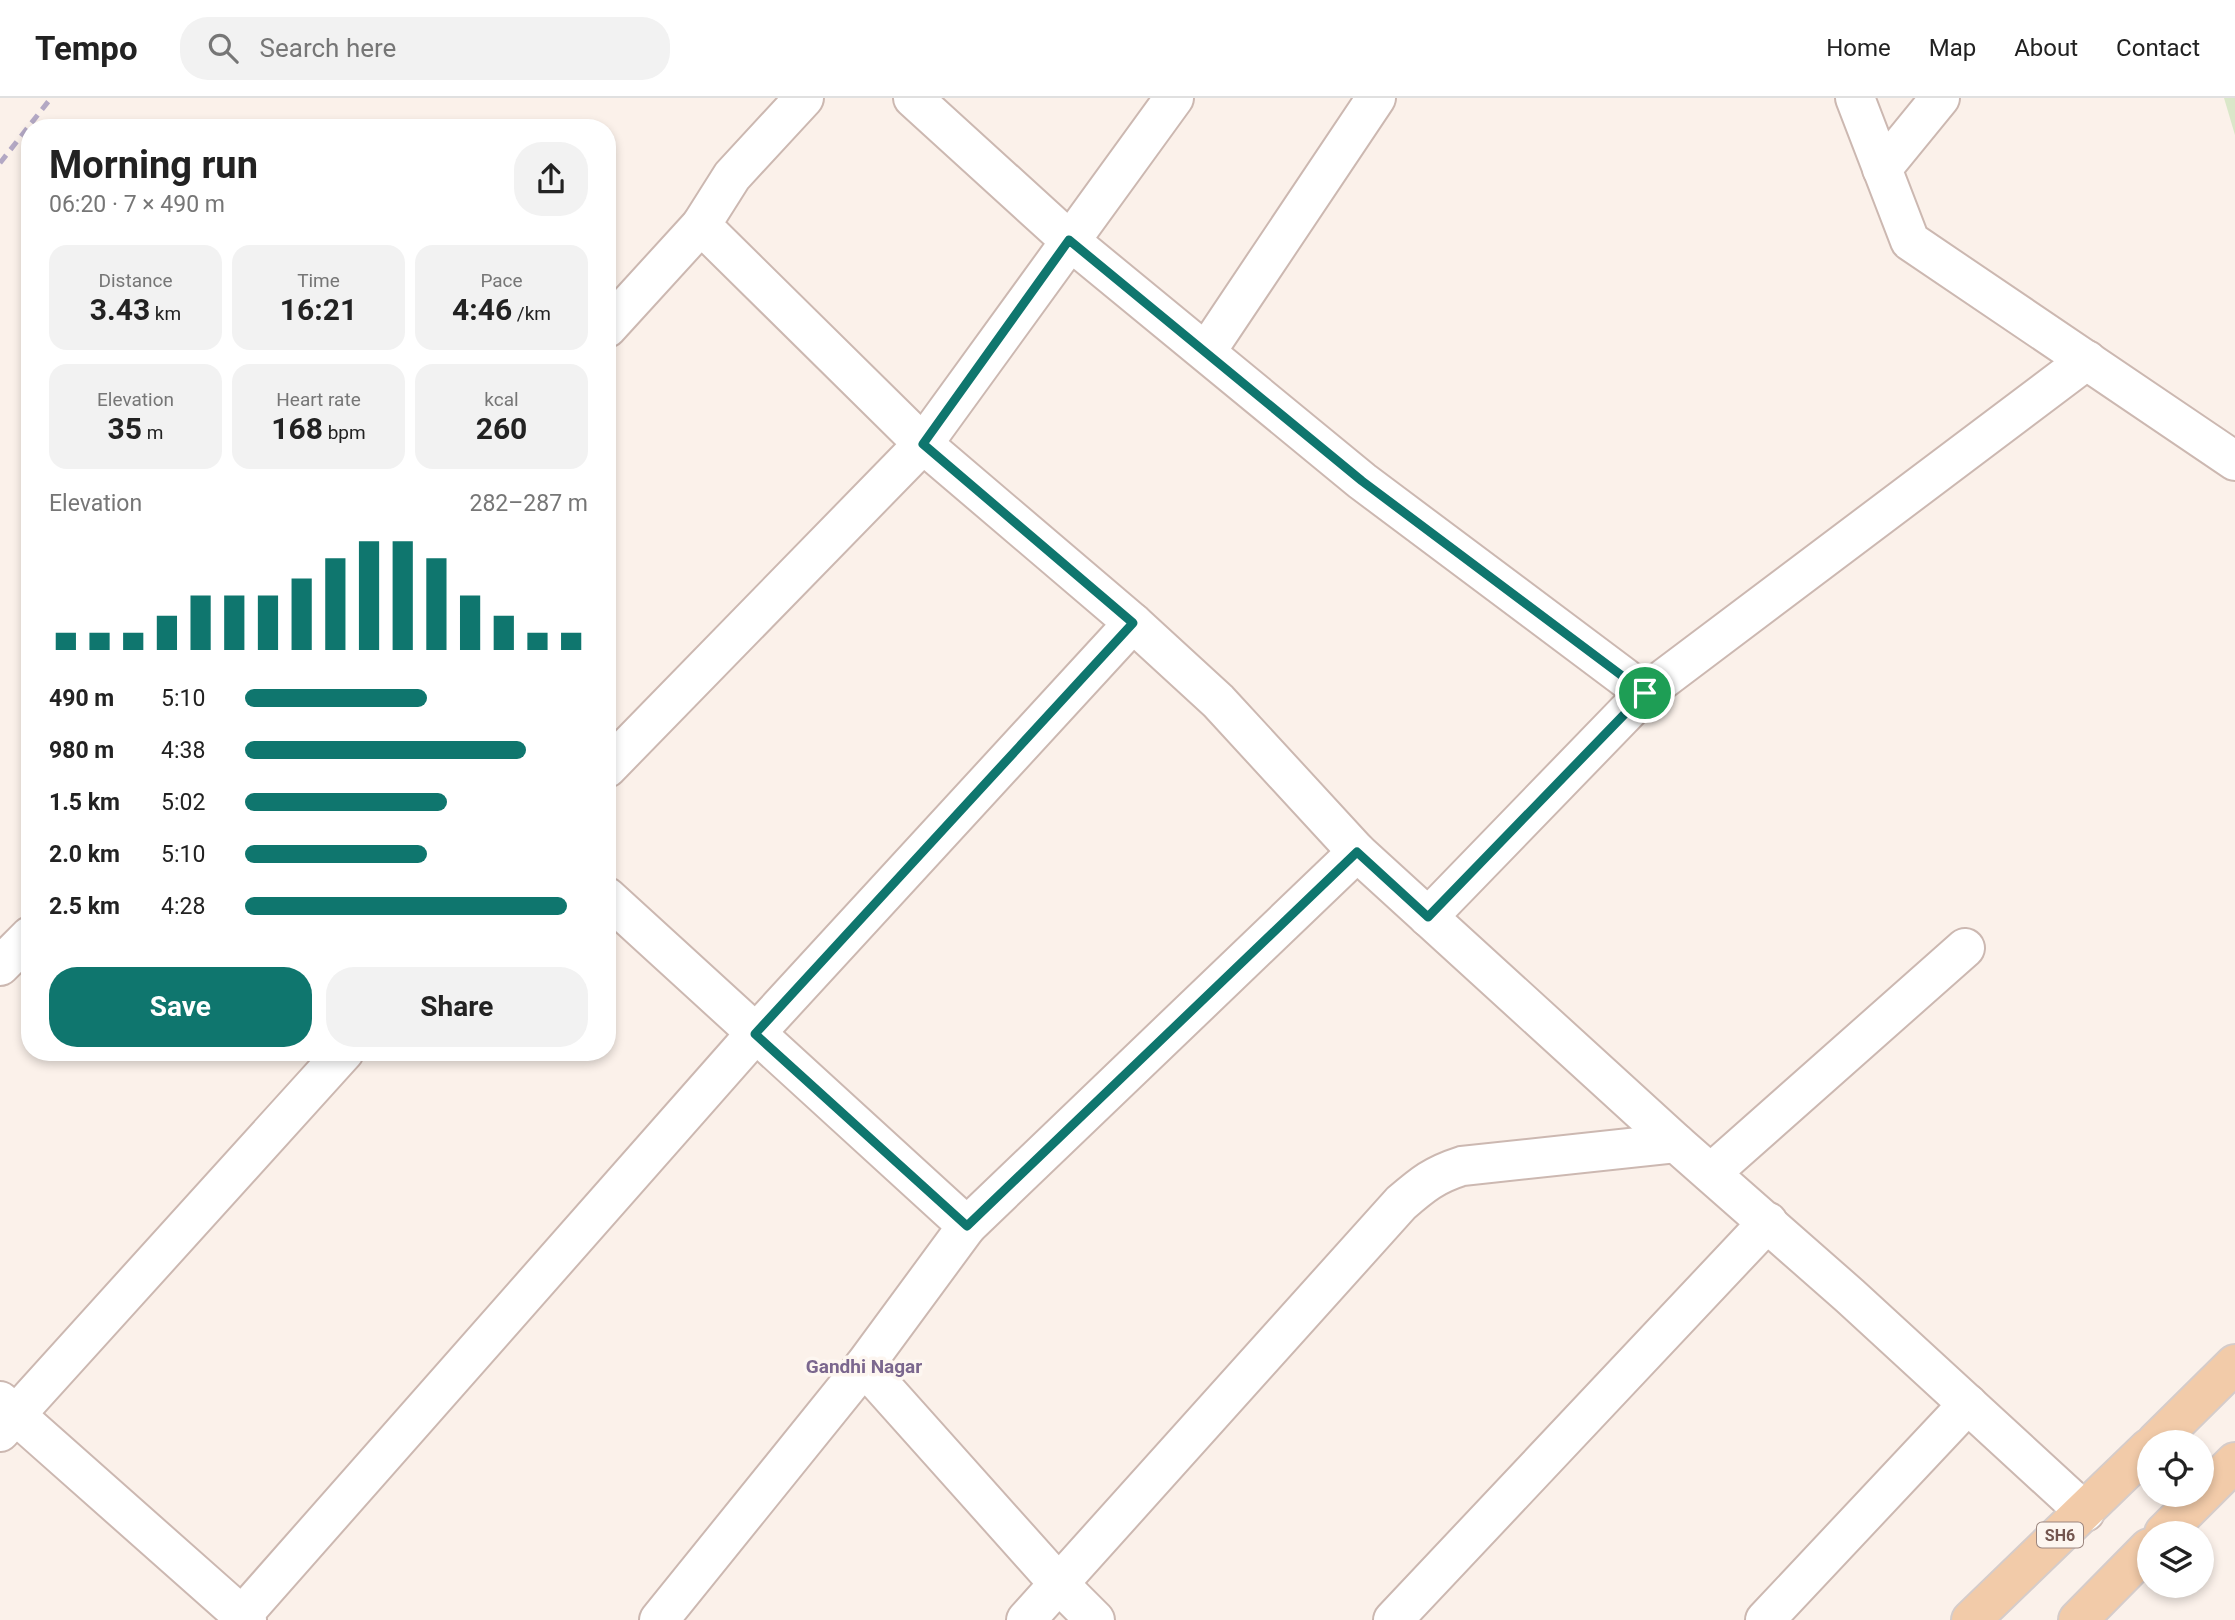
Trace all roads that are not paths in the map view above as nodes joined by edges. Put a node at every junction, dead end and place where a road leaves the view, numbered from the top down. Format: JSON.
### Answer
{"nodes":[{"id":1,"x":804,"y":98,"type":"edge"},
{"id":2,"x":913,"y":98,"type":"edge"},
{"id":3,"x":1174,"y":98,"type":"edge"},
{"id":4,"x":1376,"y":98,"type":"edge"},
{"id":5,"x":1855,"y":98,"type":"edge"},
{"id":6,"x":1940,"y":98,"type":"edge"},
{"id":7,"x":1882,"y":169,"type":"junction"},
{"id":8,"x":701,"y":225,"type":"junction"},
{"id":9,"x":1069,"y":240,"type":"junction"},
{"id":10,"x":616,"y":318,"type":"edge"},
{"id":11,"x":1206,"y":352,"type":"junction"},
{"id":12,"x":2087,"y":360,"type":"junction"},
{"id":13,"x":923,"y":444,"type":"junction"},
{"id":14,"x":2235,"y":461,"type":"edge"},
{"id":15,"x":1133,"y":623,"type":"junction"},
{"id":16,"x":1645,"y":693,"type":"junction"},
{"id":17,"x":616,"y":759,"type":"edge"},
{"id":18,"x":1357,"y":852,"type":"junction"},
{"id":19,"x":616,"y":905,"type":"edge"},
{"id":20,"x":1428,"y":917,"type":"junction"},
{"id":21,"x":21,"y":945,"type":"edge"},
{"id":22,"x":1965,"y":948,"type":"dead end"},
{"id":23,"x":0,"y":966,"type":"edge"},
{"id":24,"x":755,"y":1034,"type":"junction"},
{"id":25,"x":336,"y":1061,"type":"edge"},
{"id":26,"x":1676,"y":1143,"type":"junction"},
{"id":27,"x":1712,"y":1173,"type":"junction"},
{"id":28,"x":1768,"y":1223,"type":"junction"},
{"id":29,"x":967,"y":1226,"type":"junction"},
{"id":30,"x":2235,"y":1364,"type":"edge"},
{"id":31,"x":864,"y":1366,"type":"junction"},
{"id":32,"x":1968,"y":1404,"type":"junction"},
{"id":33,"x":5,"y":1415,"type":"edge"},
{"id":34,"x":2167,"y":1430,"type":"edge"},
{"id":35,"x":2137,"y":1460,"type":"edge"},
{"id":36,"x":2235,"y":1462,"type":"edge"},
{"id":37,"x":2085,"y":1512,"type":"junction"},
{"id":38,"x":2176,"y":1521,"type":"edge"},
{"id":39,"x":2137,"y":1560,"type":"edge"},
{"id":40,"x":1059,"y":1584,"type":"junction"},
{"id":41,"x":243,"y":1619,"type":"edge"},
{"id":42,"x":659,"y":1620,"type":"edge"},
{"id":43,"x":1026,"y":1620,"type":"edge"},
{"id":44,"x":1095,"y":1620,"type":"edge"},
{"id":45,"x":1393,"y":1620,"type":"edge"},
{"id":46,"x":1765,"y":1620,"type":"edge"},
{"id":47,"x":1971,"y":1620,"type":"edge"},
{"id":48,"x":2078,"y":1620,"type":"edge"}],
"edges":[{"from":1,"to":8,"type":"street"},
{"from":2,"to":9,"type":"street"},
{"from":3,"to":9,"type":"street"},
{"from":4,"to":11,"type":"street"},
{"from":5,"to":7,"type":"street"},
{"from":6,"to":7,"type":"street"},
{"from":7,"to":12,"type":"street"},
{"from":8,"to":10,"type":"street"},
{"from":8,"to":13,"type":"street"},
{"from":9,"to":11,"type":"street"},
{"from":9,"to":13,"type":"street"},
{"from":11,"to":16,"type":"street"},
{"from":12,"to":14,"type":"street"},
{"from":12,"to":16,"type":"street"},
{"from":13,"to":15,"type":"street"},
{"from":13,"to":17,"type":"street"},
{"from":15,"to":18,"type":"street"},
{"from":15,"to":24,"type":"street"},
{"from":16,"to":20,"type":"street"},
{"from":18,"to":20,"type":"street"},
{"from":18,"to":29,"type":"street"},
{"from":19,"to":24,"type":"street"},
{"from":20,"to":26,"type":"street"},
{"from":21,"to":23,"type":"street"},
{"from":22,"to":27,"type":"street"},
{"from":24,"to":29,"type":"street"},
{"from":24,"to":41,"type":"street"},
{"from":25,"to":33,"type":"street"},
{"from":26,"to":27,"type":"street"},
{"from":26,"to":40,"type":"street"},
{"from":27,"to":28,"type":"street"},
{"from":28,"to":32,"type":"street"},
{"from":28,"to":45,"type":"street"},
{"from":29,"to":31,"type":"street"},
{"from":30,"to":34,"type":"main road"},
{"from":31,"to":40,"type":"street"},
{"from":31,"to":42,"type":"street"},
{"from":32,"to":37,"type":"street"},
{"from":32,"to":46,"type":"street"},
{"from":33,"to":41,"type":"street"},
{"from":35,"to":37,"type":"main road","number":"SH6"},
{"from":36,"to":38,"type":"main road"},
{"from":37,"to":47,"type":"main road","number":"SH6"},
{"from":39,"to":48,"type":"main road"},
{"from":40,"to":43,"type":"street"},
{"from":40,"to":44,"type":"street"}]}
